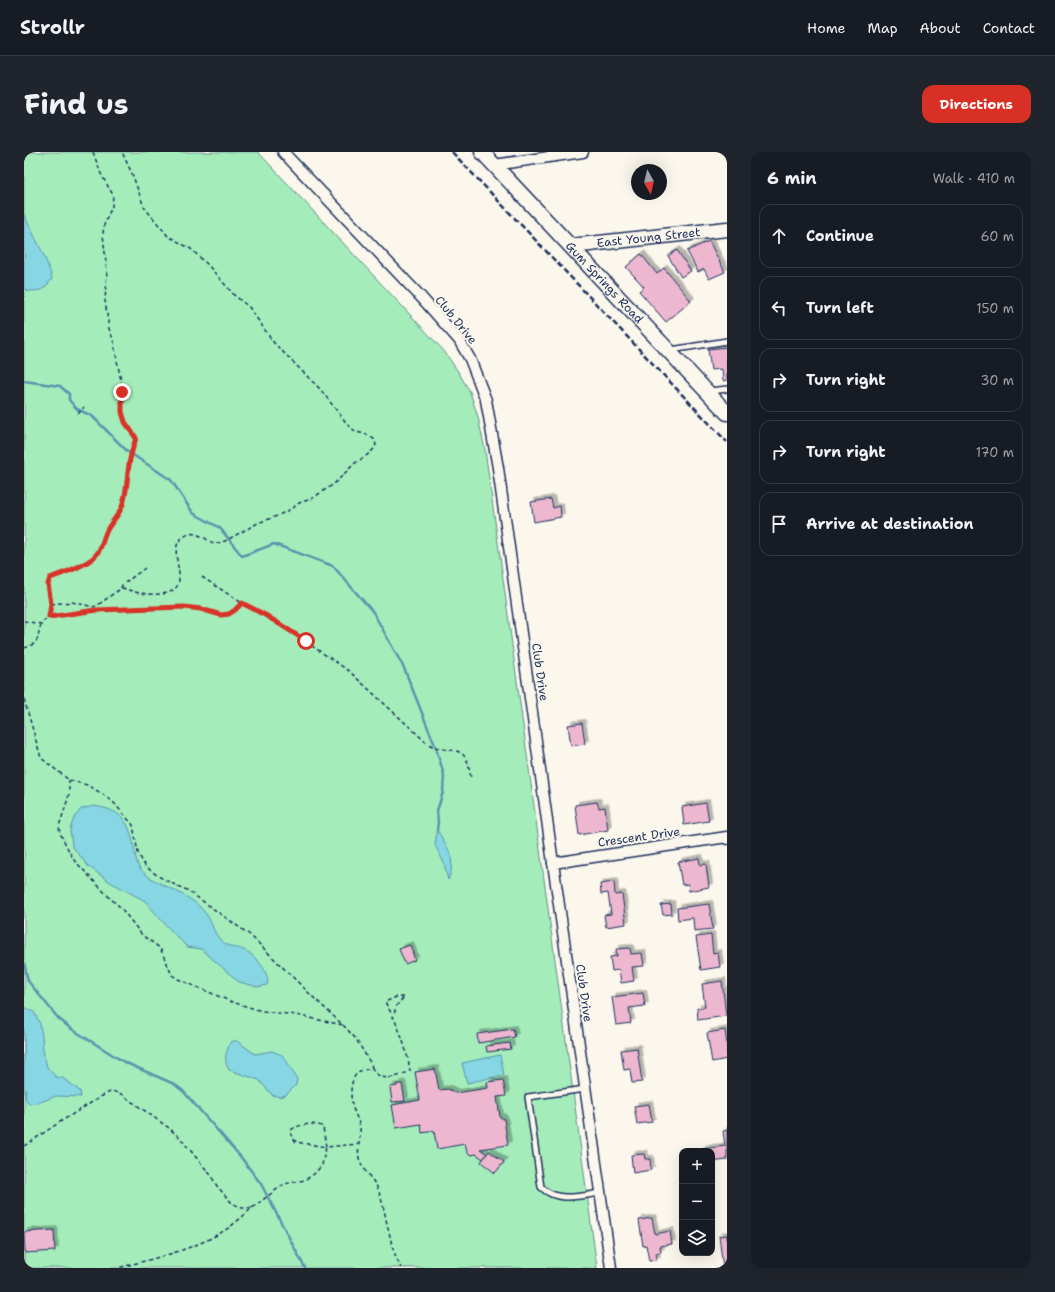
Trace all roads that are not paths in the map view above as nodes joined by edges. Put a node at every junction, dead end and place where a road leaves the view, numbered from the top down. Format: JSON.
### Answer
{"nodes":[{"id":1,"x":283,"y":152,"type":"edge"},
{"id":2,"x":482,"y":152,"type":"edge"},
{"id":3,"x":583,"y":152,"type":"edge"},
{"id":4,"x":494,"y":165,"type":"junction"},
{"id":5,"x":727,"y":229,"type":"edge"},
{"id":6,"x":571,"y":246,"type":"junction"},
{"id":7,"x":727,"y":341,"type":"edge"},
{"id":8,"x":668,"y":350,"type":"junction"},
{"id":9,"x":727,"y":389,"type":"edge"},
{"id":10,"x":707,"y":392,"type":"junction"},
{"id":11,"x":727,"y":413,"type":"edge"},
{"id":12,"x":727,"y":839,"type":"edge"},
{"id":13,"x":553,"y":863,"type":"junction"},
{"id":14,"x":585,"y":1089,"type":"junction"},
{"id":15,"x":600,"y":1193,"type":"junction"},
{"id":16,"x":611,"y":1268,"type":"edge"}],
"edges":[{"from":1,"to":13,"type":"street","name":"Club Drive"},
{"from":2,"to":4,"type":"street","name":"Gum Springs Road"},
{"from":3,"to":4,"type":"street"},
{"from":4,"to":6,"type":"street","name":"Gum Springs Road"},
{"from":5,"to":6,"type":"street","name":"East Young Street"},
{"from":6,"to":8,"type":"street","name":"Gum Springs Road"},
{"from":7,"to":8,"type":"lane"},
{"from":8,"to":10,"type":"street","name":"Gum Springs Road"},
{"from":9,"to":10,"type":"lane"},
{"from":10,"to":11,"type":"street","name":"Gum Springs Road"},
{"from":12,"to":13,"type":"street","name":"Crescent Drive"},
{"from":13,"to":14,"type":"street","name":"Club Drive"},
{"from":14,"to":15,"type":"street","name":"Club Drive"},
{"from":14,"to":15,"type":"lane"},
{"from":15,"to":16,"type":"street","name":"Club Drive"}]}
